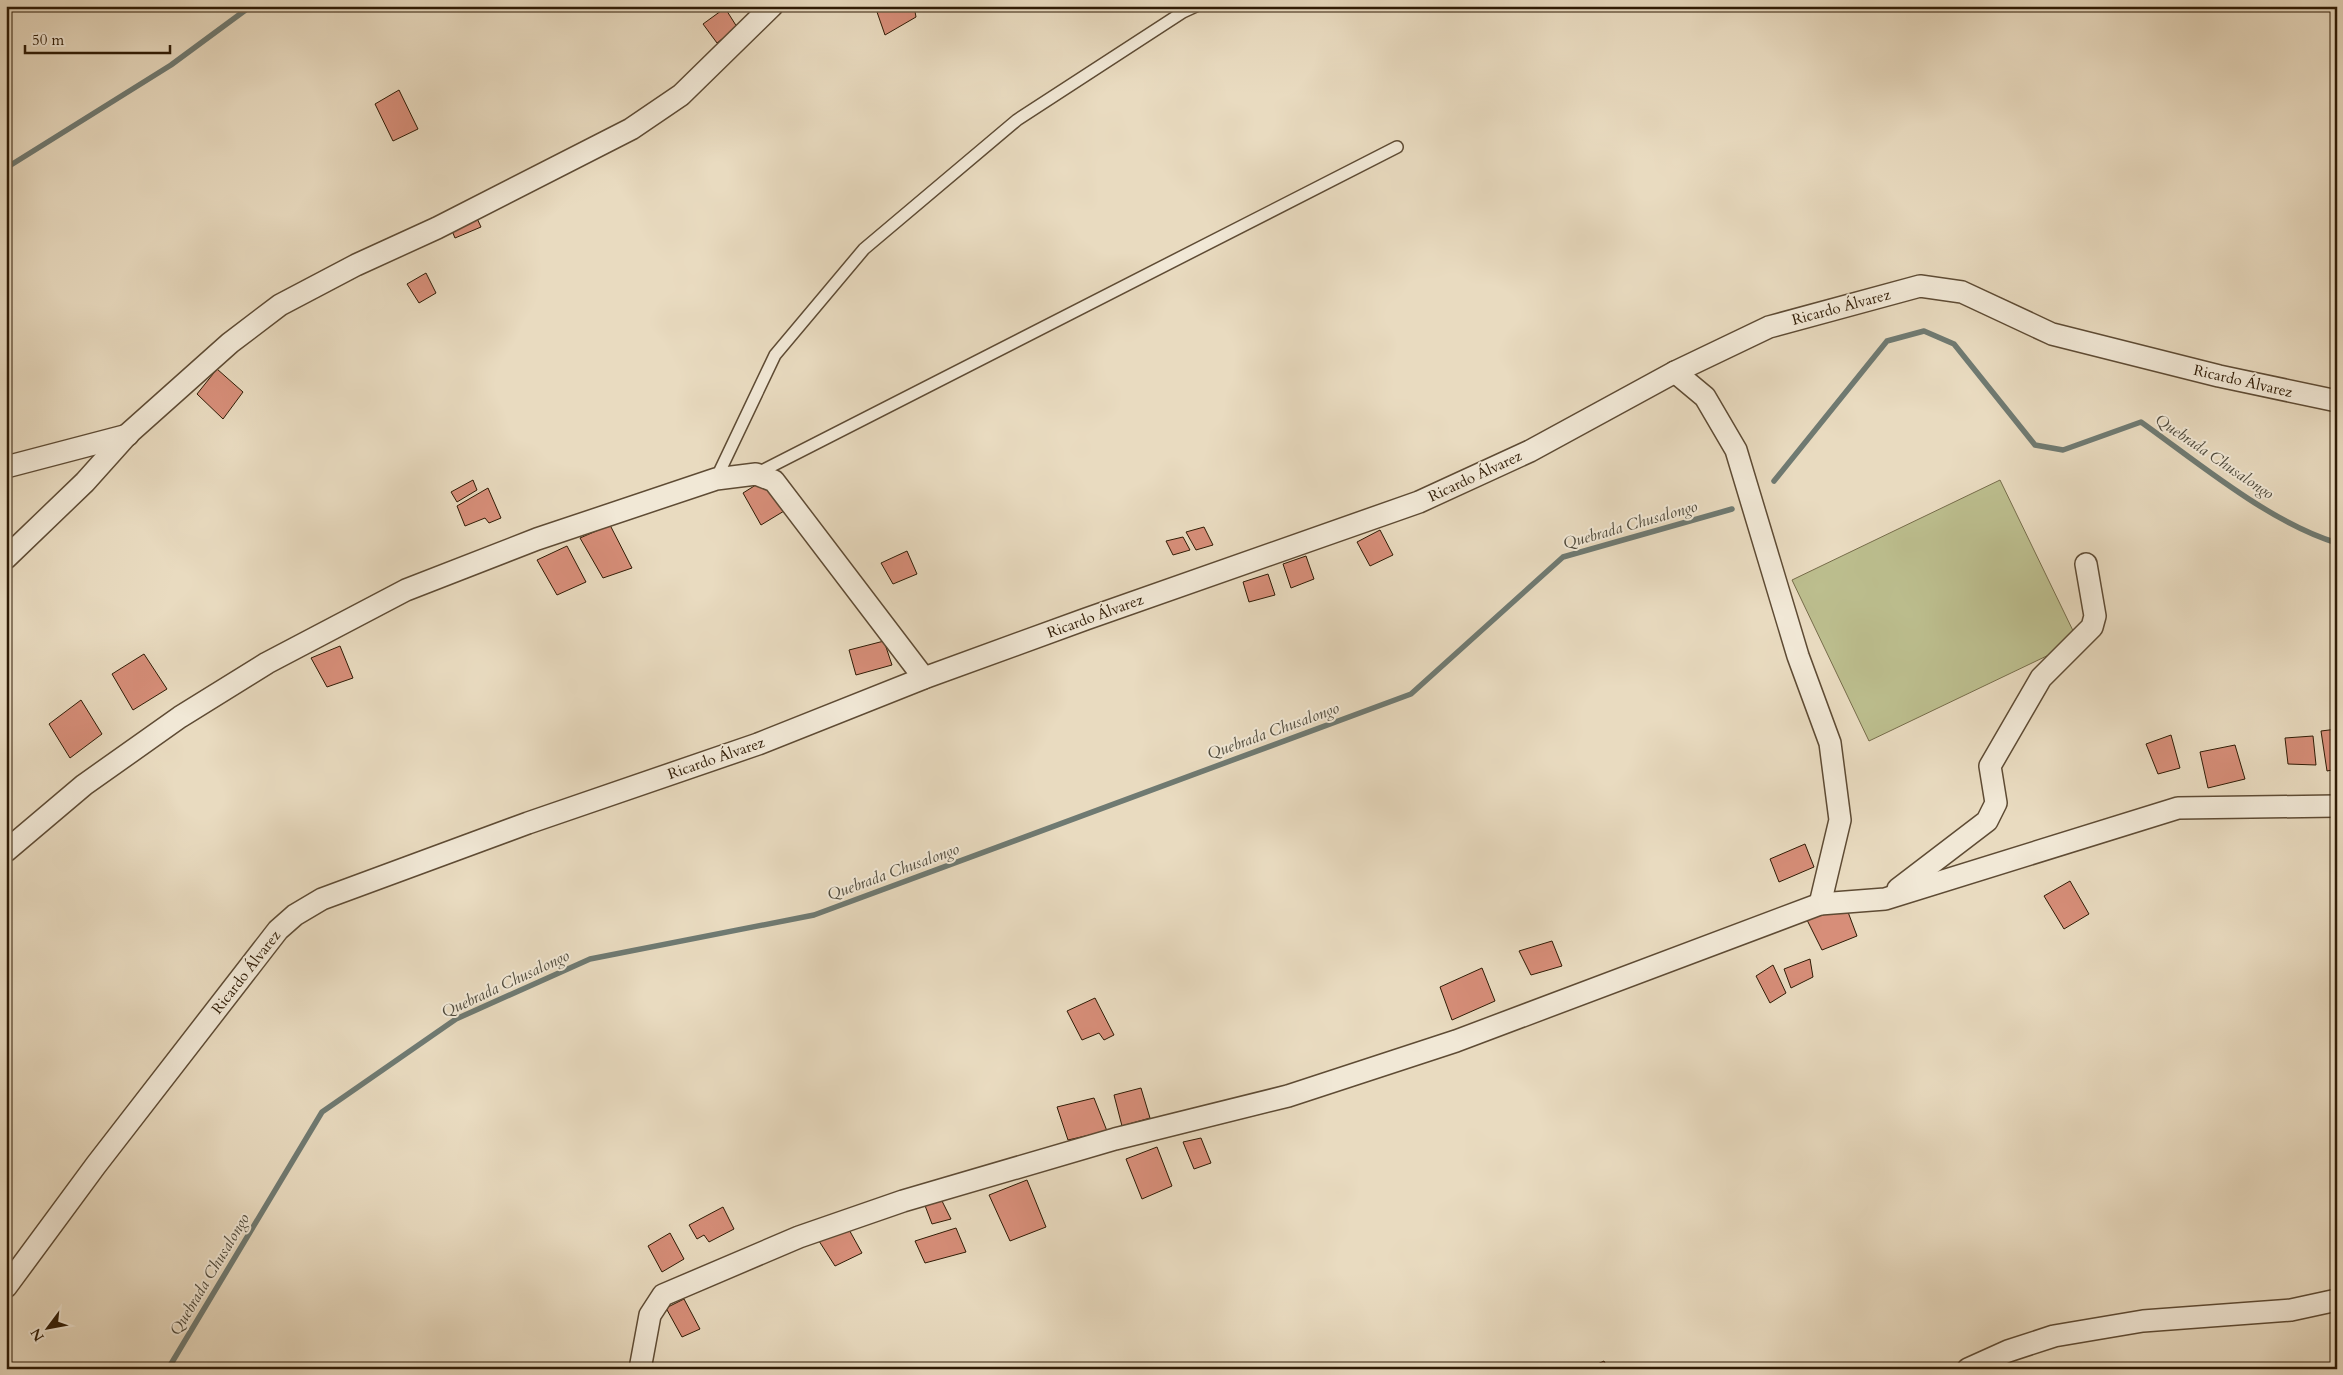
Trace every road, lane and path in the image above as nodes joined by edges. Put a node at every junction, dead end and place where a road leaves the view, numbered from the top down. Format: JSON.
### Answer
{"nodes":[{"id":1,"x":772,"y":6,"type":"edge"},
{"id":2,"x":1196,"y":6,"type":"edge"},
{"id":3,"x":1397,"y":147,"type":"dead end"},
{"id":4,"x":1675,"y":372,"type":"junction"},
{"id":5,"x":2337,"y":401,"type":"edge"},
{"id":6,"x":128,"y":434,"type":"junction"},
{"id":7,"x":6,"y":467,"type":"edge"},
{"id":8,"x":756,"y":474,"type":"junction"},
{"id":9,"x":716,"y":479,"type":"junction"},
{"id":10,"x":6,"y":558,"type":"edge"},
{"id":11,"x":2086,"y":564,"type":"dead end"},
{"id":12,"x":924,"y":678,"type":"junction"},
{"id":13,"x":2337,"y":806,"type":"edge"},
{"id":14,"x":6,"y":851,"type":"edge"},
{"id":15,"x":1886,"y":899,"type":"junction"},
{"id":16,"x":1820,"y":904,"type":"junction"},
{"id":17,"x":6,"y":1287,"type":"edge"},
{"id":18,"x":2337,"y":1300,"type":"edge"},
{"id":19,"x":640,"y":1369,"type":"edge"},
{"id":20,"x":1968,"y":1369,"type":"edge"}],
"edges":[{"from":1,"to":6,"type":"street"},
{"from":2,"to":9,"type":"lane"},
{"from":3,"to":8,"type":"lane"},
{"from":4,"to":5,"type":"street","name":"Ricardo Álvarez"},
{"from":4,"to":12,"type":"street","name":"Ricardo Álvarez"},
{"from":4,"to":16,"type":"street"},
{"from":6,"to":7,"type":"street"},
{"from":6,"to":10,"type":"street"},
{"from":8,"to":9,"type":"street"},
{"from":8,"to":12,"type":"street"},
{"from":9,"to":14,"type":"street"},
{"from":11,"to":15,"type":"street"},
{"from":12,"to":17,"type":"street","name":"Ricardo Álvarez"},
{"from":13,"to":15,"type":"street"},
{"from":15,"to":16,"type":"street"},
{"from":16,"to":19,"type":"street"},
{"from":18,"to":20,"type":"street"}]}
